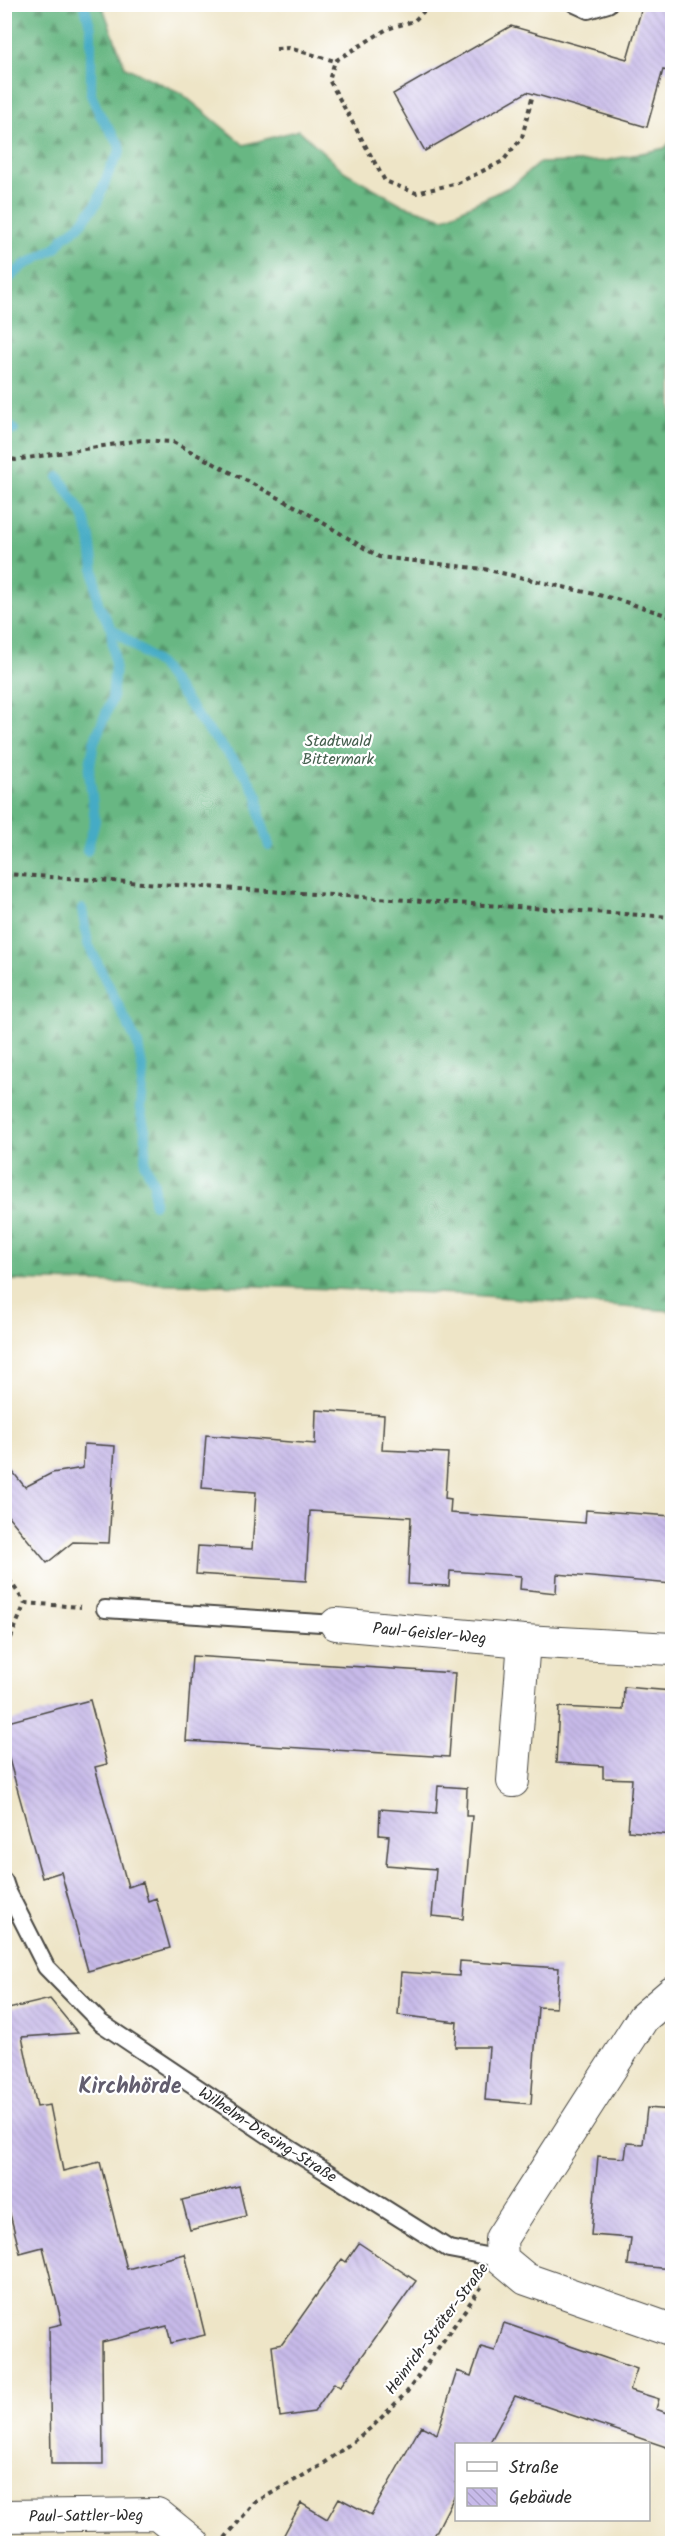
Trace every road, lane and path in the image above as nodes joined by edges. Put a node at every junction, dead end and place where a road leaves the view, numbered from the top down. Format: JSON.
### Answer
{"nodes":[{"id":1,"x":431,"y":4,"type":"edge"},
{"id":2,"x":575,"y":4,"type":"edge"},
{"id":3,"x":608,"y":4,"type":"edge"},
{"id":4,"x":276,"y":49,"type":"dead end"},
{"id":5,"x":335,"y":61,"type":"junction"},
{"id":6,"x":533,"y":94,"type":"dead end"},
{"id":7,"x":4,"y":456,"type":"edge"},
{"id":8,"x":672,"y":617,"type":"edge"},
{"id":9,"x":4,"y":874,"type":"edge"},
{"id":10,"x":672,"y":917,"type":"edge"},
{"id":11,"x":4,"y":1572,"type":"edge"},
{"id":12,"x":25,"y":1603,"type":"junction"},
{"id":13,"x":105,"y":1609,"type":"joint"},
{"id":14,"x":336,"y":1624,"type":"joint"},
{"id":15,"x":524,"y":1641,"type":"junction"},
{"id":16,"x":672,"y":1649,"type":"edge"},
{"id":17,"x":4,"y":1655,"type":"edge"},
{"id":18,"x":513,"y":1781,"type":"dead end"},
{"id":19,"x":4,"y":1881,"type":"edge"},
{"id":20,"x":672,"y":1993,"type":"edge"},
{"id":21,"x":502,"y":2259,"type":"junction"},
{"id":22,"x":672,"y":2330,"type":"edge"},
{"id":23,"x":4,"y":2516,"type":"edge"},
{"id":24,"x":194,"y":2544,"type":"edge"},
{"id":25,"x":220,"y":2544,"type":"edge"}],
"edges":[{"from":1,"to":5,"type":"path"},
{"from":2,"to":3,"type":"lane"},
{"from":4,"to":5,"type":"path"},
{"from":5,"to":6,"type":"path"},
{"from":7,"to":8,"type":"path"},
{"from":9,"to":10,"type":"path"},
{"from":11,"to":12,"type":"path"},
{"from":12,"to":13,"type":"path"},
{"from":12,"to":17,"type":"path"},
{"from":13,"to":14,"type":"lane"},
{"from":14,"to":15,"type":"street","name":"Paul-Geisler-Weg"},
{"from":15,"to":16,"type":"street","name":"Paul-Geisler-Weg"},
{"from":15,"to":18,"type":"street"},
{"from":19,"to":21,"type":"lane","name":"Wilhelm-Dresing-Straße"},
{"from":20,"to":21,"type":"street"},
{"from":21,"to":22,"type":"street","name":"Wilhelm-Dresing-Straße"},
{"from":21,"to":25,"type":"path","name":"Heinrich-Sträter-Straße"},
{"from":23,"to":24,"type":"street","name":"Paul-Sattler-Weg"}]}
